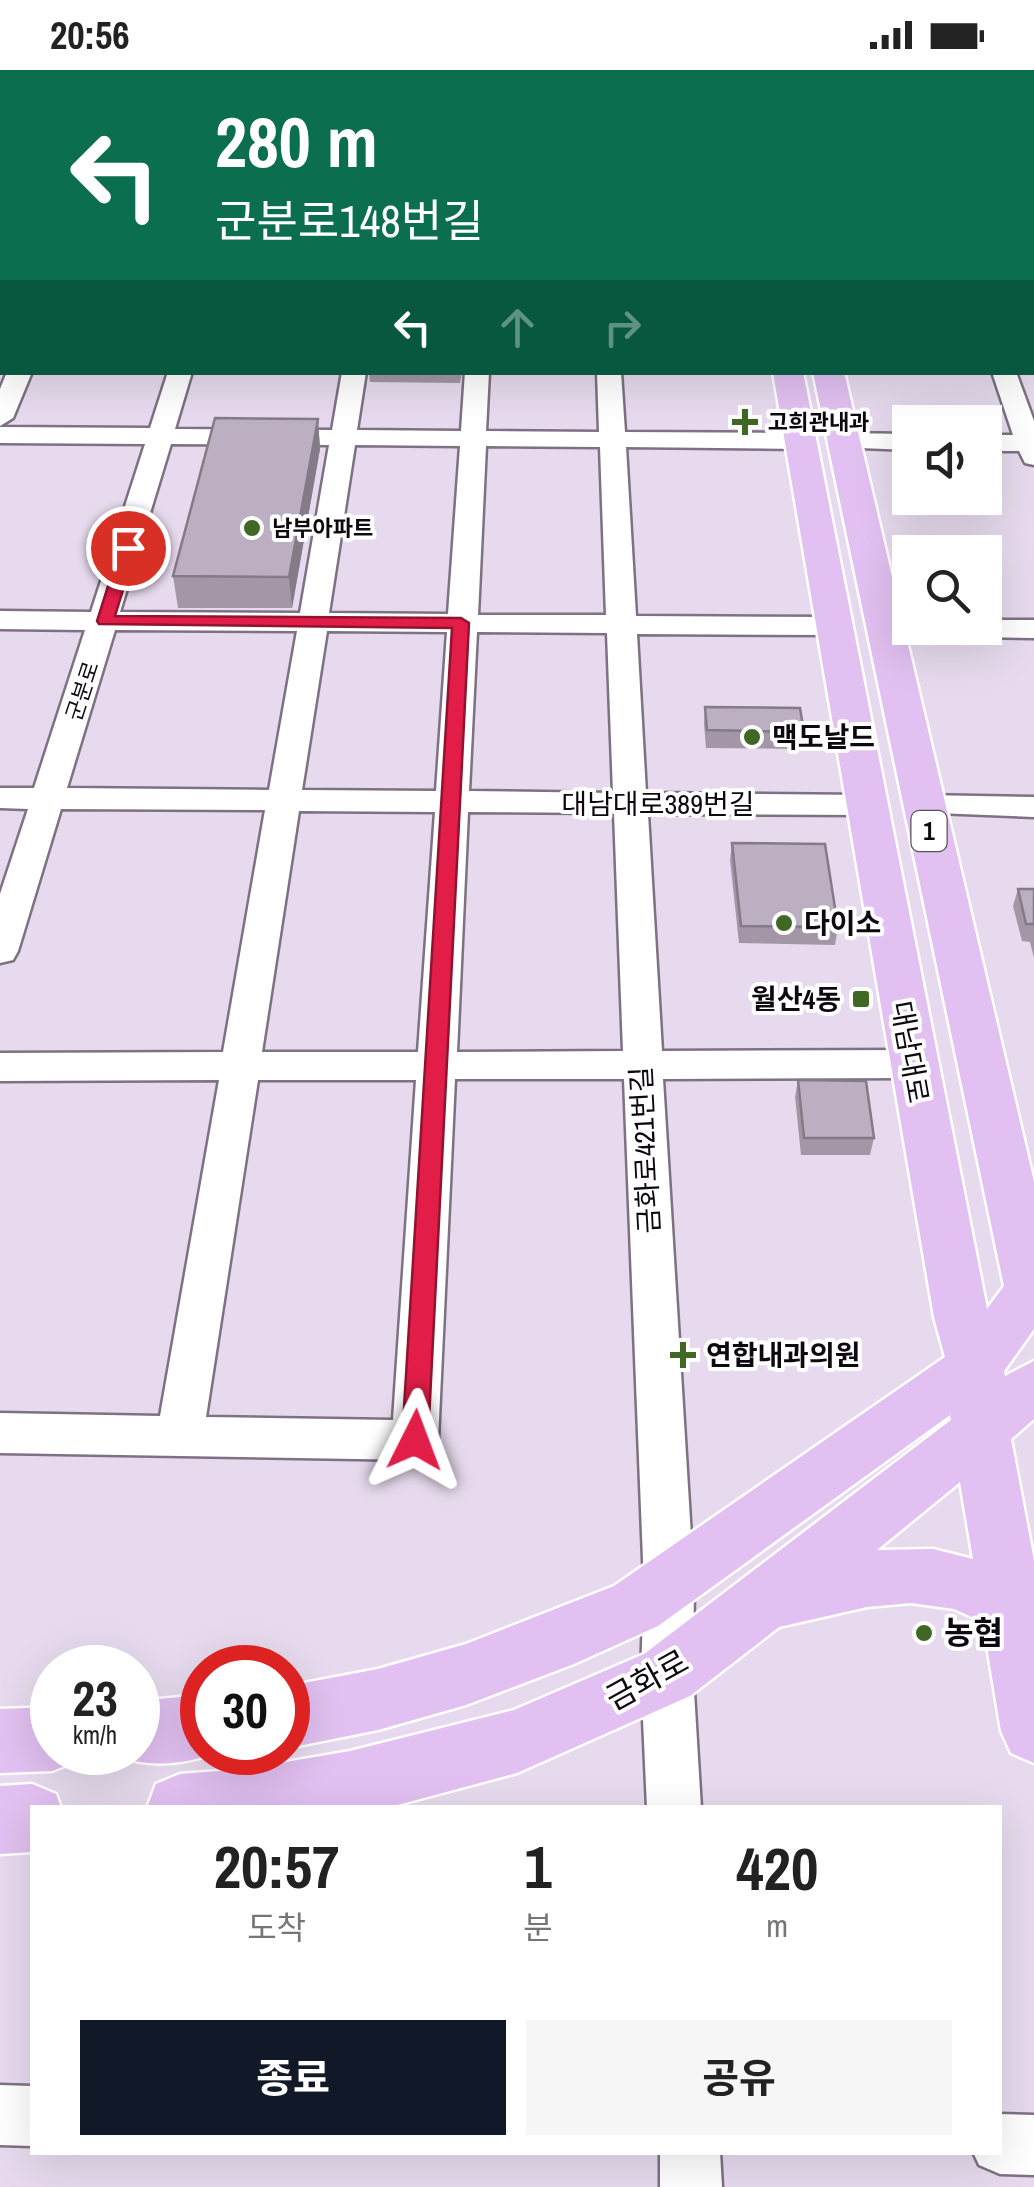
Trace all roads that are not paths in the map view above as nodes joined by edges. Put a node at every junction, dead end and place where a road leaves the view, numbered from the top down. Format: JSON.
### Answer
{"nodes":[{"id":1,"x":19,"y":375,"type":"edge"},
{"id":2,"x":179,"y":375,"type":"edge"},
{"id":3,"x":353,"y":375,"type":"edge"},
{"id":4,"x":476,"y":375,"type":"edge"},
{"id":5,"x":609,"y":375,"type":"edge"},
{"id":6,"x":789,"y":375,"type":"edge"},
{"id":7,"x":829,"y":375,"type":"edge"},
{"id":8,"x":1005,"y":375,"type":"edge"},
{"id":9,"x":0,"y":418,"type":"edge"},
{"id":10,"x":0,"y":436,"type":"edge"},
{"id":11,"x":162,"y":438,"type":"junction"},
{"id":12,"x":341,"y":438,"type":"junction"},
{"id":13,"x":472,"y":439,"type":"junction"},
{"id":14,"x":612,"y":440,"type":"junction"},
{"id":15,"x":800,"y":440,"type":"junction"},
{"id":16,"x":844,"y":441,"type":"junction"},
{"id":17,"x":892,"y":442,"type":"edge"},
{"id":18,"x":1002,"y":445,"type":"edge"},
{"id":19,"x":1032,"y":448,"type":"edge"},
{"id":20,"x":0,"y":620,"type":"edge"},
{"id":21,"x":105,"y":621,"type":"junction"},
{"id":22,"x":311,"y":622,"type":"junction"},
{"id":23,"x":461,"y":623,"type":"junction"},
{"id":24,"x":620,"y":624,"type":"junction"},
{"id":25,"x":834,"y":626,"type":"junction"},
{"id":26,"x":886,"y":629,"type":"junction"},
{"id":27,"x":1034,"y":629,"type":"edge"},
{"id":28,"x":0,"y":798,"type":"edge"},
{"id":29,"x":48,"y":798,"type":"junction"},
{"id":30,"x":282,"y":801,"type":"junction"},
{"id":31,"x":450,"y":802,"type":"junction"},
{"id":32,"x":629,"y":804,"type":"junction"},
{"id":33,"x":866,"y":805,"type":"junction"},
{"id":34,"x":923,"y":805,"type":"junction"},
{"id":35,"x":1034,"y":806,"type":"edge"},
{"id":36,"x":0,"y":951,"type":"edge"},
{"id":37,"x":912,"y":1064,"type":"junction"},
{"id":38,"x":239,"y":1066,"type":"junction"},
{"id":39,"x":640,"y":1066,"type":"junction"},
{"id":40,"x":0,"y":1067,"type":"edge"},
{"id":41,"x":434,"y":1067,"type":"junction"},
{"id":42,"x":1033,"y":1291,"type":"edge"},
{"id":43,"x":976,"y":1366,"type":"junction"},
{"id":44,"x":1034,"y":1385,"type":"edge"},
{"id":45,"x":980,"y":1429,"type":"junction"},
{"id":46,"x":0,"y":1432,"type":"edge"},
{"id":47,"x":180,"y":1435,"type":"junction"},
{"id":48,"x":669,"y":1586,"type":"junction"},
{"id":49,"x":1013,"y":1605,"type":"junction"},
{"id":50,"x":754,"y":1608,"type":"junction"},
{"id":51,"x":668,"y":1675,"type":"junction"},
{"id":52,"x":310,"y":1714,"type":"edge"},
{"id":53,"x":1034,"y":1731,"type":"edge"},
{"id":54,"x":30,"y":1740,"type":"edge"},
{"id":55,"x":0,"y":1741,"type":"edge"},
{"id":56,"x":213,"y":1805,"type":"edge"},
{"id":57,"x":674,"y":1805,"type":"edge"},
{"id":58,"x":30,"y":1818,"type":"edge"},
{"id":59,"x":0,"y":1820,"type":"edge"},
{"id":60,"x":0,"y":2115,"type":"edge"},
{"id":61,"x":30,"y":2116,"type":"edge"},
{"id":62,"x":1002,"y":2144,"type":"edge"},
{"id":63,"x":1034,"y":2145,"type":"edge"},
{"id":64,"x":690,"y":2155,"type":"edge"},
{"id":65,"x":692,"y":2187,"type":"edge"}],
"edges":[{"from":1,"to":9,"type":"street"},
{"from":2,"to":11,"type":"street","name":"군분로"},
{"from":3,"to":12,"type":"street"},
{"from":4,"to":13,"type":"street"},
{"from":5,"to":14,"type":"street","name":"금화로421번길"},
{"from":6,"to":15,"type":"main road","name":"대남대로","number":"1"},
{"from":7,"to":16,"type":"main road","number":"1"},
{"from":8,"to":19,"type":"street"},
{"from":10,"to":11,"type":"street"},
{"from":11,"to":12,"type":"street"},
{"from":11,"to":21,"type":"street","name":"군분로"},
{"from":12,"to":13,"type":"street"},
{"from":12,"to":22,"type":"street"},
{"from":13,"to":14,"type":"street"},
{"from":13,"to":23,"type":"street"},
{"from":14,"to":15,"type":"street"},
{"from":14,"to":24,"type":"street","name":"금화로421번길"},
{"from":15,"to":25,"type":"main road","name":"대남대로","number":"1"},
{"from":16,"to":17,"type":"street"},
{"from":16,"to":26,"type":"main road","number":"1"},
{"from":18,"to":19,"type":"street"},
{"from":20,"to":21,"type":"street"},
{"from":21,"to":22,"type":"street"},
{"from":21,"to":29,"type":"street","name":"군분로"},
{"from":22,"to":23,"type":"street"},
{"from":22,"to":30,"type":"street"},
{"from":23,"to":24,"type":"street"},
{"from":23,"to":31,"type":"street"},
{"from":24,"to":25,"type":"street"},
{"from":24,"to":32,"type":"street","name":"금화로421번길"},
{"from":25,"to":33,"type":"main road","name":"대남대로","number":"1"},
{"from":26,"to":27,"type":"street"},
{"from":26,"to":34,"type":"main road","number":"1"},
{"from":28,"to":29,"type":"street","name":"대남대로389번길"},
{"from":29,"to":30,"type":"street","name":"대남대로389번길"},
{"from":29,"to":36,"type":"street","name":"군분로"},
{"from":30,"to":31,"type":"street","name":"대남대로389번길"},
{"from":30,"to":38,"type":"street"},
{"from":31,"to":32,"type":"street","name":"대남대로389번길"},
{"from":31,"to":41,"type":"street"},
{"from":32,"to":33,"type":"street","name":"대남대로389번길"},
{"from":32,"to":39,"type":"street","name":"금화로421번길"},
{"from":33,"to":37,"type":"main road","name":"대남대로","number":"1"},
{"from":34,"to":35,"type":"street"},
{"from":34,"to":42,"type":"main road","number":"1"},
{"from":37,"to":39,"type":"street"},
{"from":37,"to":43,"type":"main road","name":"대남대로","number":"1"},
{"from":38,"to":40,"type":"street"},
{"from":38,"to":41,"type":"street"},
{"from":38,"to":47,"type":"street"},
{"from":39,"to":41,"type":"street"},
{"from":39,"to":48,"type":"street","name":"금화로421번길"},
{"from":41,"to":47,"type":"street"},
{"from":42,"to":43,"type":"main road"},
{"from":43,"to":45,"type":"main road","name":"대남대로","number":"1"},
{"from":43,"to":48,"type":"main road"},
{"from":44,"to":45,"type":"main road","name":"금화로"},
{"from":45,"to":49,"type":"main road","name":"대남대로","number":"1"},
{"from":45,"to":50,"type":"main road","name":"금화로"},
{"from":46,"to":47,"type":"street"},
{"from":48,"to":51,"type":"street","name":"금화로421번길"},
{"from":48,"to":52,"type":"main road"},
{"from":49,"to":50,"type":"main road"},
{"from":49,"to":53,"type":"main road","name":"대남대로","number":"1"},
{"from":50,"to":51,"type":"main road","name":"금화로"},
{"from":51,"to":56,"type":"main road","name":"금화로"},
{"from":51,"to":57,"type":"street","name":"금화로421번길"},
{"from":54,"to":55,"type":"main road"},
{"from":58,"to":59,"type":"main road"},
{"from":60,"to":61,"type":"street"},
{"from":62,"to":63,"type":"street"},
{"from":64,"to":65,"type":"street"}]}
